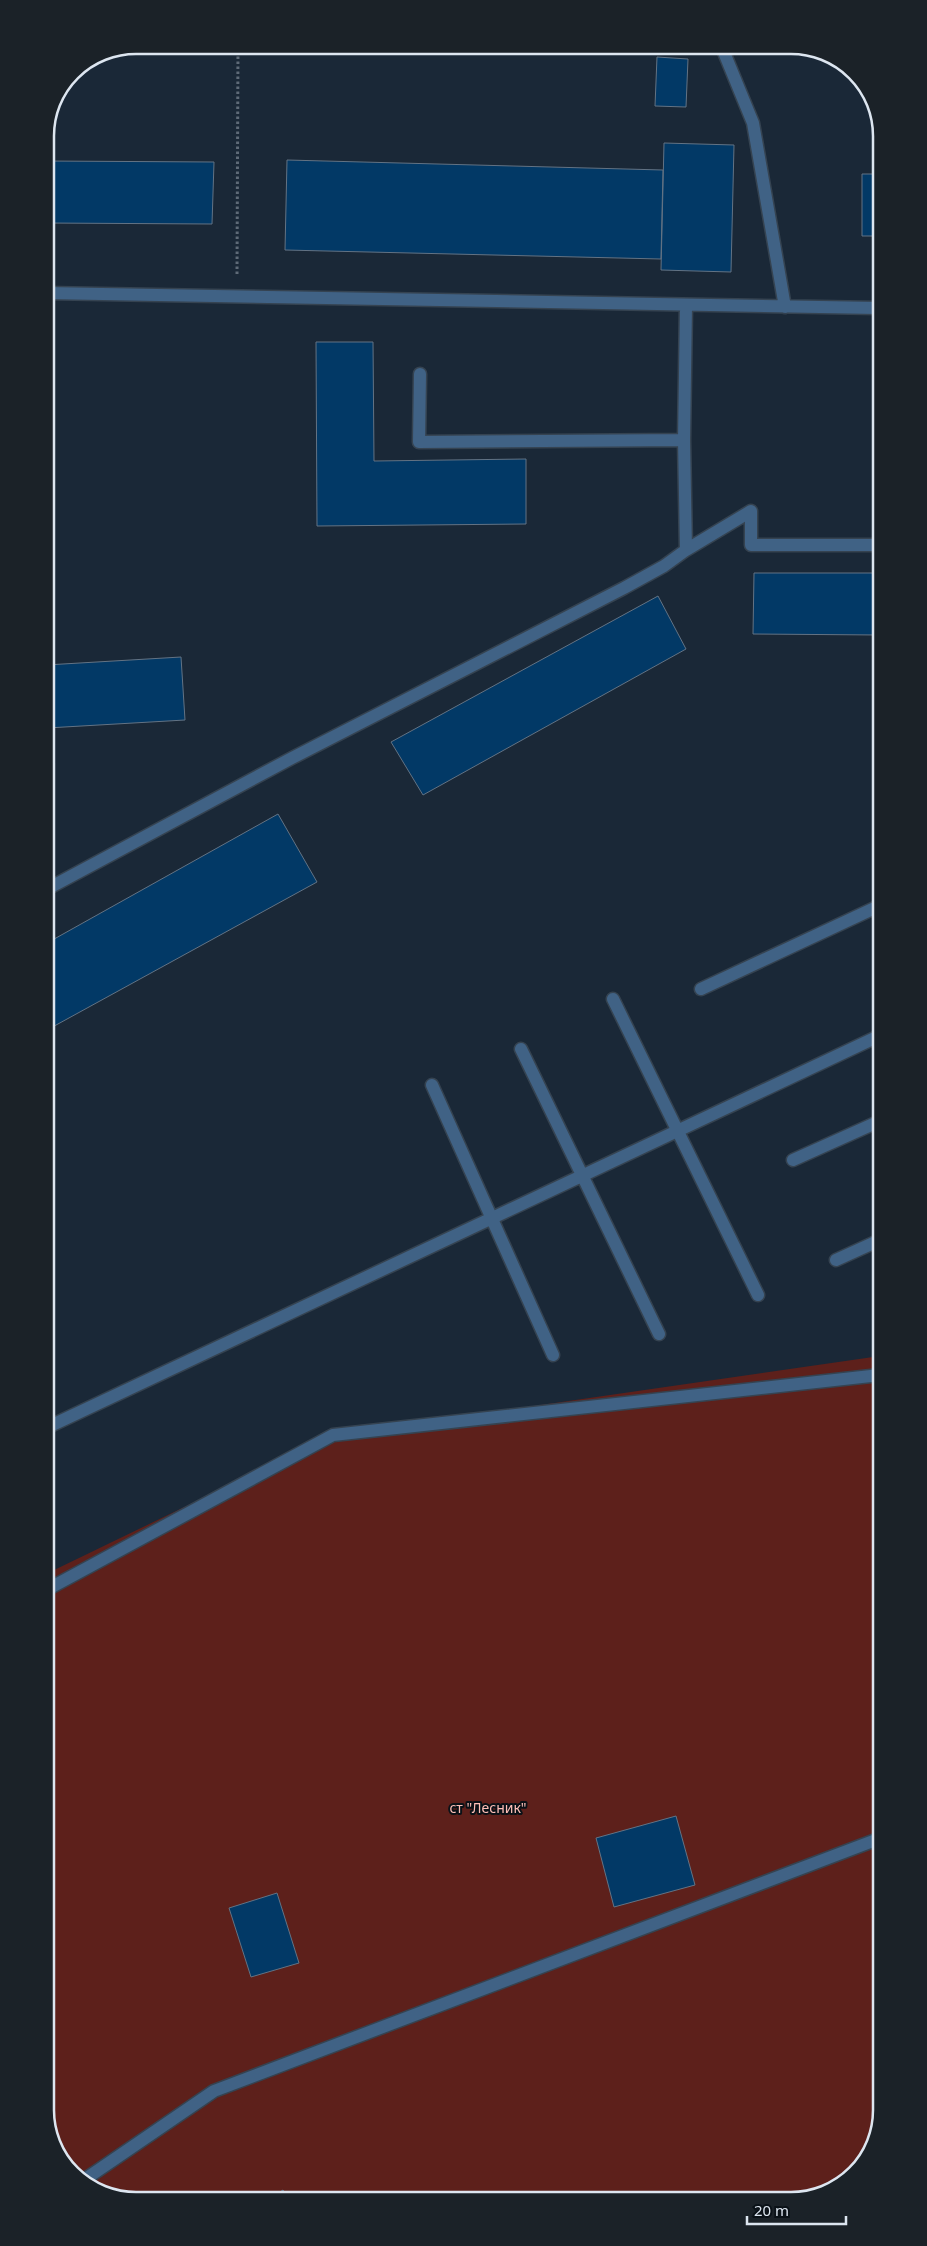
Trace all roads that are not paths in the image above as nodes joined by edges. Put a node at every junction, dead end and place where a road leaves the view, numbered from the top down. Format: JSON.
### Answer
{"nodes":[{"id":1,"x":725,"y":54,"type":"edge"},
{"id":2,"x":54,"y":293,"type":"edge"},
{"id":3,"x":686,"y":304,"type":"junction"},
{"id":4,"x":785,"y":307,"type":"junction"},
{"id":5,"x":873,"y":308,"type":"edge"},
{"id":6,"x":420,"y":374,"type":"dead end"},
{"id":7,"x":684,"y":440,"type":"junction"},
{"id":8,"x":873,"y":545,"type":"edge"},
{"id":9,"x":686,"y":550,"type":"junction"},
{"id":10,"x":54,"y":885,"type":"edge"},
{"id":11,"x":873,"y":909,"type":"edge"},
{"id":12,"x":701,"y":989,"type":"dead end"},
{"id":13,"x":614,"y":999,"type":"dead end"},
{"id":14,"x":873,"y":1039,"type":"edge"},
{"id":15,"x":521,"y":1049,"type":"dead end"},
{"id":16,"x":432,"y":1085,"type":"dead end"},
{"id":17,"x":873,"y":1124,"type":"edge"},
{"id":18,"x":679,"y":1130,"type":"junction"},
{"id":19,"x":793,"y":1160,"type":"dead end"},
{"id":20,"x":583,"y":1176,"type":"junction"},
{"id":21,"x":492,"y":1219,"type":"junction"},
{"id":22,"x":873,"y":1243,"type":"edge"},
{"id":23,"x":836,"y":1260,"type":"dead end"},
{"id":24,"x":758,"y":1295,"type":"dead end"},
{"id":25,"x":659,"y":1334,"type":"dead end"},
{"id":26,"x":553,"y":1355,"type":"dead end"},
{"id":27,"x":873,"y":1376,"type":"edge"},
{"id":28,"x":54,"y":1424,"type":"edge"},
{"id":29,"x":54,"y":1585,"type":"edge"},
{"id":30,"x":873,"y":1841,"type":"edge"},
{"id":31,"x":89,"y":2177,"type":"edge"}],
"edges":[{"from":1,"to":4,"type":"lane"},
{"from":2,"to":3,"type":"lane"},
{"from":3,"to":4,"type":"lane"},
{"from":3,"to":7,"type":"lane"},
{"from":4,"to":5,"type":"lane"},
{"from":6,"to":7,"type":"lane"},
{"from":7,"to":9,"type":"lane"},
{"from":8,"to":9,"type":"lane"},
{"from":9,"to":10,"type":"lane"},
{"from":11,"to":12,"type":"lane"},
{"from":13,"to":18,"type":"lane"},
{"from":14,"to":18,"type":"lane"},
{"from":15,"to":20,"type":"lane"},
{"from":16,"to":21,"type":"lane"},
{"from":17,"to":19,"type":"lane"},
{"from":18,"to":20,"type":"lane"},
{"from":18,"to":24,"type":"lane"},
{"from":20,"to":21,"type":"lane"},
{"from":20,"to":25,"type":"lane"},
{"from":21,"to":26,"type":"lane"},
{"from":21,"to":28,"type":"lane"},
{"from":22,"to":23,"type":"lane"},
{"from":27,"to":29,"type":"lane"},
{"from":30,"to":31,"type":"lane"}]}
